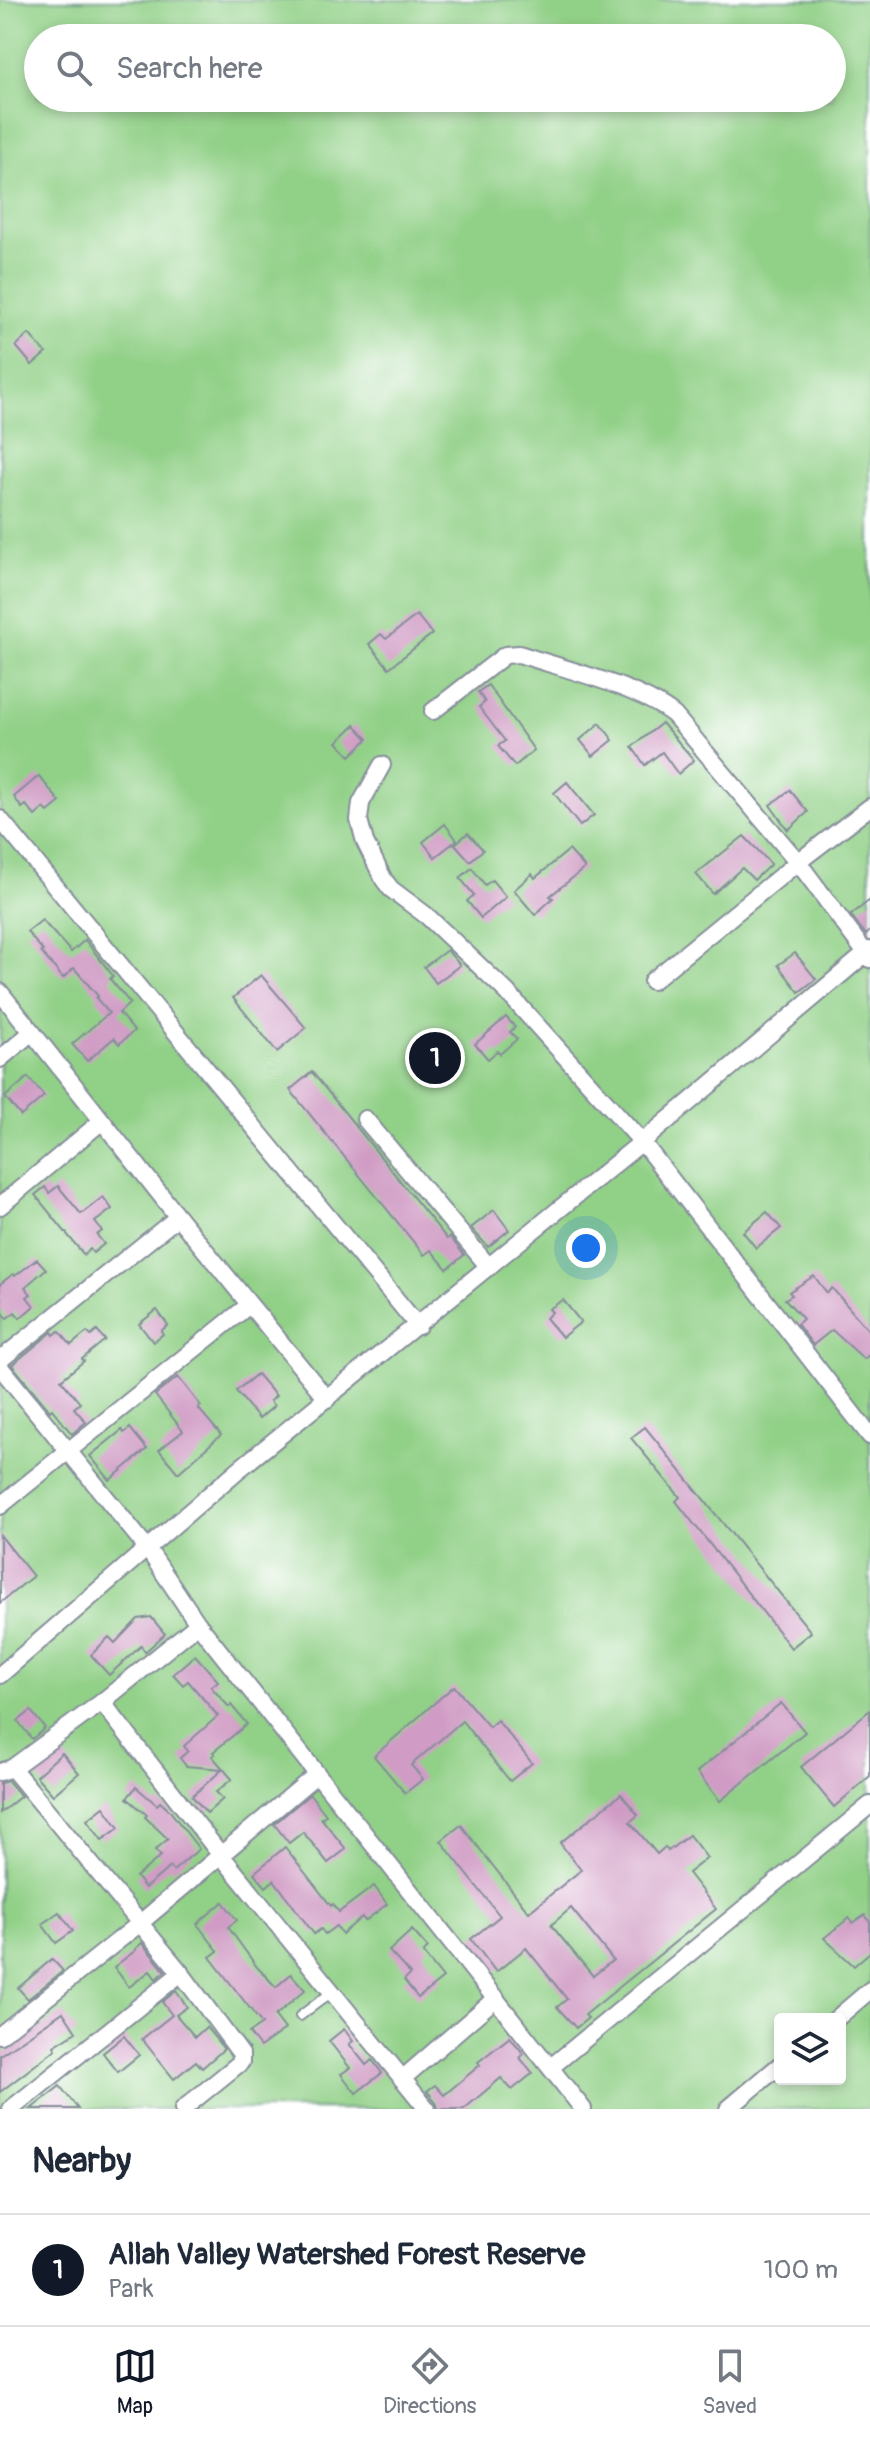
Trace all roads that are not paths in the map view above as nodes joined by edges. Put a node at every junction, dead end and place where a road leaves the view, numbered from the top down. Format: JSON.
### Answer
{"nodes":[{"id":1,"x":433,"y":711,"type":"dead end"},
{"id":2,"x":382,"y":765,"type":"dead end"},
{"id":3,"x":870,"y":807,"type":"edge"},
{"id":4,"x":0,"y":819,"type":"edge"},
{"id":5,"x":798,"y":862,"type":"junction"},
{"id":6,"x":869,"y":954,"type":"edge"},
{"id":7,"x":652,"y":981,"type":"dead end"},
{"id":8,"x":0,"y":992,"type":"edge"},
{"id":9,"x":32,"y":1032,"type":"junction"},
{"id":10,"x":0,"y":1059,"type":"edge"},
{"id":11,"x":365,"y":1119,"type":"dead end"},
{"id":12,"x":102,"y":1121,"type":"junction"},
{"id":13,"x":642,"y":1142,"type":"junction"},
{"id":14,"x":0,"y":1206,"type":"edge"},
{"id":15,"x":178,"y":1217,"type":"junction"},
{"id":16,"x":489,"y":1267,"type":"junction"},
{"id":17,"x":249,"y":1305,"type":"junction"},
{"id":18,"x":418,"y":1326,"type":"junction"},
{"id":19,"x":0,"y":1360,"type":"edge"},
{"id":20,"x":0,"y":1367,"type":"edge"},
{"id":21,"x":327,"y":1399,"type":"junction"},
{"id":22,"x":870,"y":1436,"type":"edge"},
{"id":23,"x":68,"y":1450,"type":"junction"},
{"id":24,"x":0,"y":1506,"type":"edge"},
{"id":25,"x":147,"y":1548,"type":"junction"},
{"id":26,"x":198,"y":1624,"type":"junction"},
{"id":27,"x":0,"y":1675,"type":"edge"},
{"id":28,"x":102,"y":1702,"type":"junction"},
{"id":29,"x":6,"y":1770,"type":"edge"},
{"id":30,"x":317,"y":1774,"type":"junction"},
{"id":31,"x":870,"y":1805,"type":"edge"},
{"id":32,"x":220,"y":1854,"type":"junction"},
{"id":33,"x":139,"y":1924,"type":"junction"},
{"id":34,"x":181,"y":1973,"type":"junction"},
{"id":35,"x":870,"y":1990,"type":"edge"},
{"id":36,"x":332,"y":1992,"type":"junction"},
{"id":37,"x":496,"y":1998,"type":"junction"},
{"id":38,"x":843,"y":2013,"type":"edge"},
{"id":39,"x":300,"y":2016,"type":"dead end"},
{"id":40,"x":0,"y":2035,"type":"edge"},
{"id":41,"x":551,"y":2067,"type":"junction"},
{"id":42,"x":774,"y":2070,"type":"edge"},
{"id":43,"x":402,"y":2079,"type":"junction"},
{"id":44,"x":0,"y":2104,"type":"edge"},
{"id":45,"x":4,"y":2109,"type":"edge"},
{"id":46,"x":11,"y":2109,"type":"edge"},
{"id":47,"x":183,"y":2109,"type":"edge"},
{"id":48,"x":427,"y":2109,"type":"edge"},
{"id":49,"x":583,"y":2109,"type":"edge"},
{"id":50,"x":728,"y":2109,"type":"edge"}],
"edges":[{"from":1,"to":5,"type":"street"},
{"from":2,"to":13,"type":"street"},
{"from":3,"to":5,"type":"street"},
{"from":4,"to":18,"type":"street"},
{"from":5,"to":6,"type":"street"},
{"from":5,"to":7,"type":"street"},
{"from":6,"to":13,"type":"street"},
{"from":8,"to":9,"type":"street"},
{"from":9,"to":10,"type":"street"},
{"from":9,"to":12,"type":"street"},
{"from":11,"to":16,"type":"street"},
{"from":12,"to":14,"type":"street"},
{"from":12,"to":15,"type":"street"},
{"from":13,"to":16,"type":"street"},
{"from":13,"to":22,"type":"street"},
{"from":15,"to":17,"type":"street"},
{"from":15,"to":19,"type":"street"},
{"from":16,"to":18,"type":"street"},
{"from":17,"to":21,"type":"street"},
{"from":17,"to":23,"type":"street"},
{"from":18,"to":21,"type":"street"},
{"from":20,"to":23,"type":"street"},
{"from":21,"to":25,"type":"street"},
{"from":23,"to":24,"type":"street"},
{"from":23,"to":25,"type":"street"},
{"from":25,"to":26,"type":"street"},
{"from":25,"to":27,"type":"street"},
{"from":26,"to":28,"type":"street"},
{"from":26,"to":30,"type":"street"},
{"from":28,"to":29,"type":"street"},
{"from":28,"to":32,"type":"street"},
{"from":29,"to":33,"type":"street"},
{"from":30,"to":32,"type":"street"},
{"from":30,"to":37,"type":"street"},
{"from":31,"to":41,"type":"street"},
{"from":32,"to":33,"type":"street"},
{"from":32,"to":36,"type":"street"},
{"from":33,"to":34,"type":"street"},
{"from":33,"to":40,"type":"street"},
{"from":34,"to":46,"type":"street"},
{"from":34,"to":47,"type":"street"},
{"from":35,"to":38,"type":"street"},
{"from":36,"to":39,"type":"lane"},
{"from":36,"to":43,"type":"street"},
{"from":37,"to":41,"type":"street"},
{"from":37,"to":43,"type":"street"},
{"from":41,"to":49,"type":"street"},
{"from":42,"to":50,"type":"street"},
{"from":43,"to":48,"type":"street"},
{"from":44,"to":45,"type":"street"}]}
